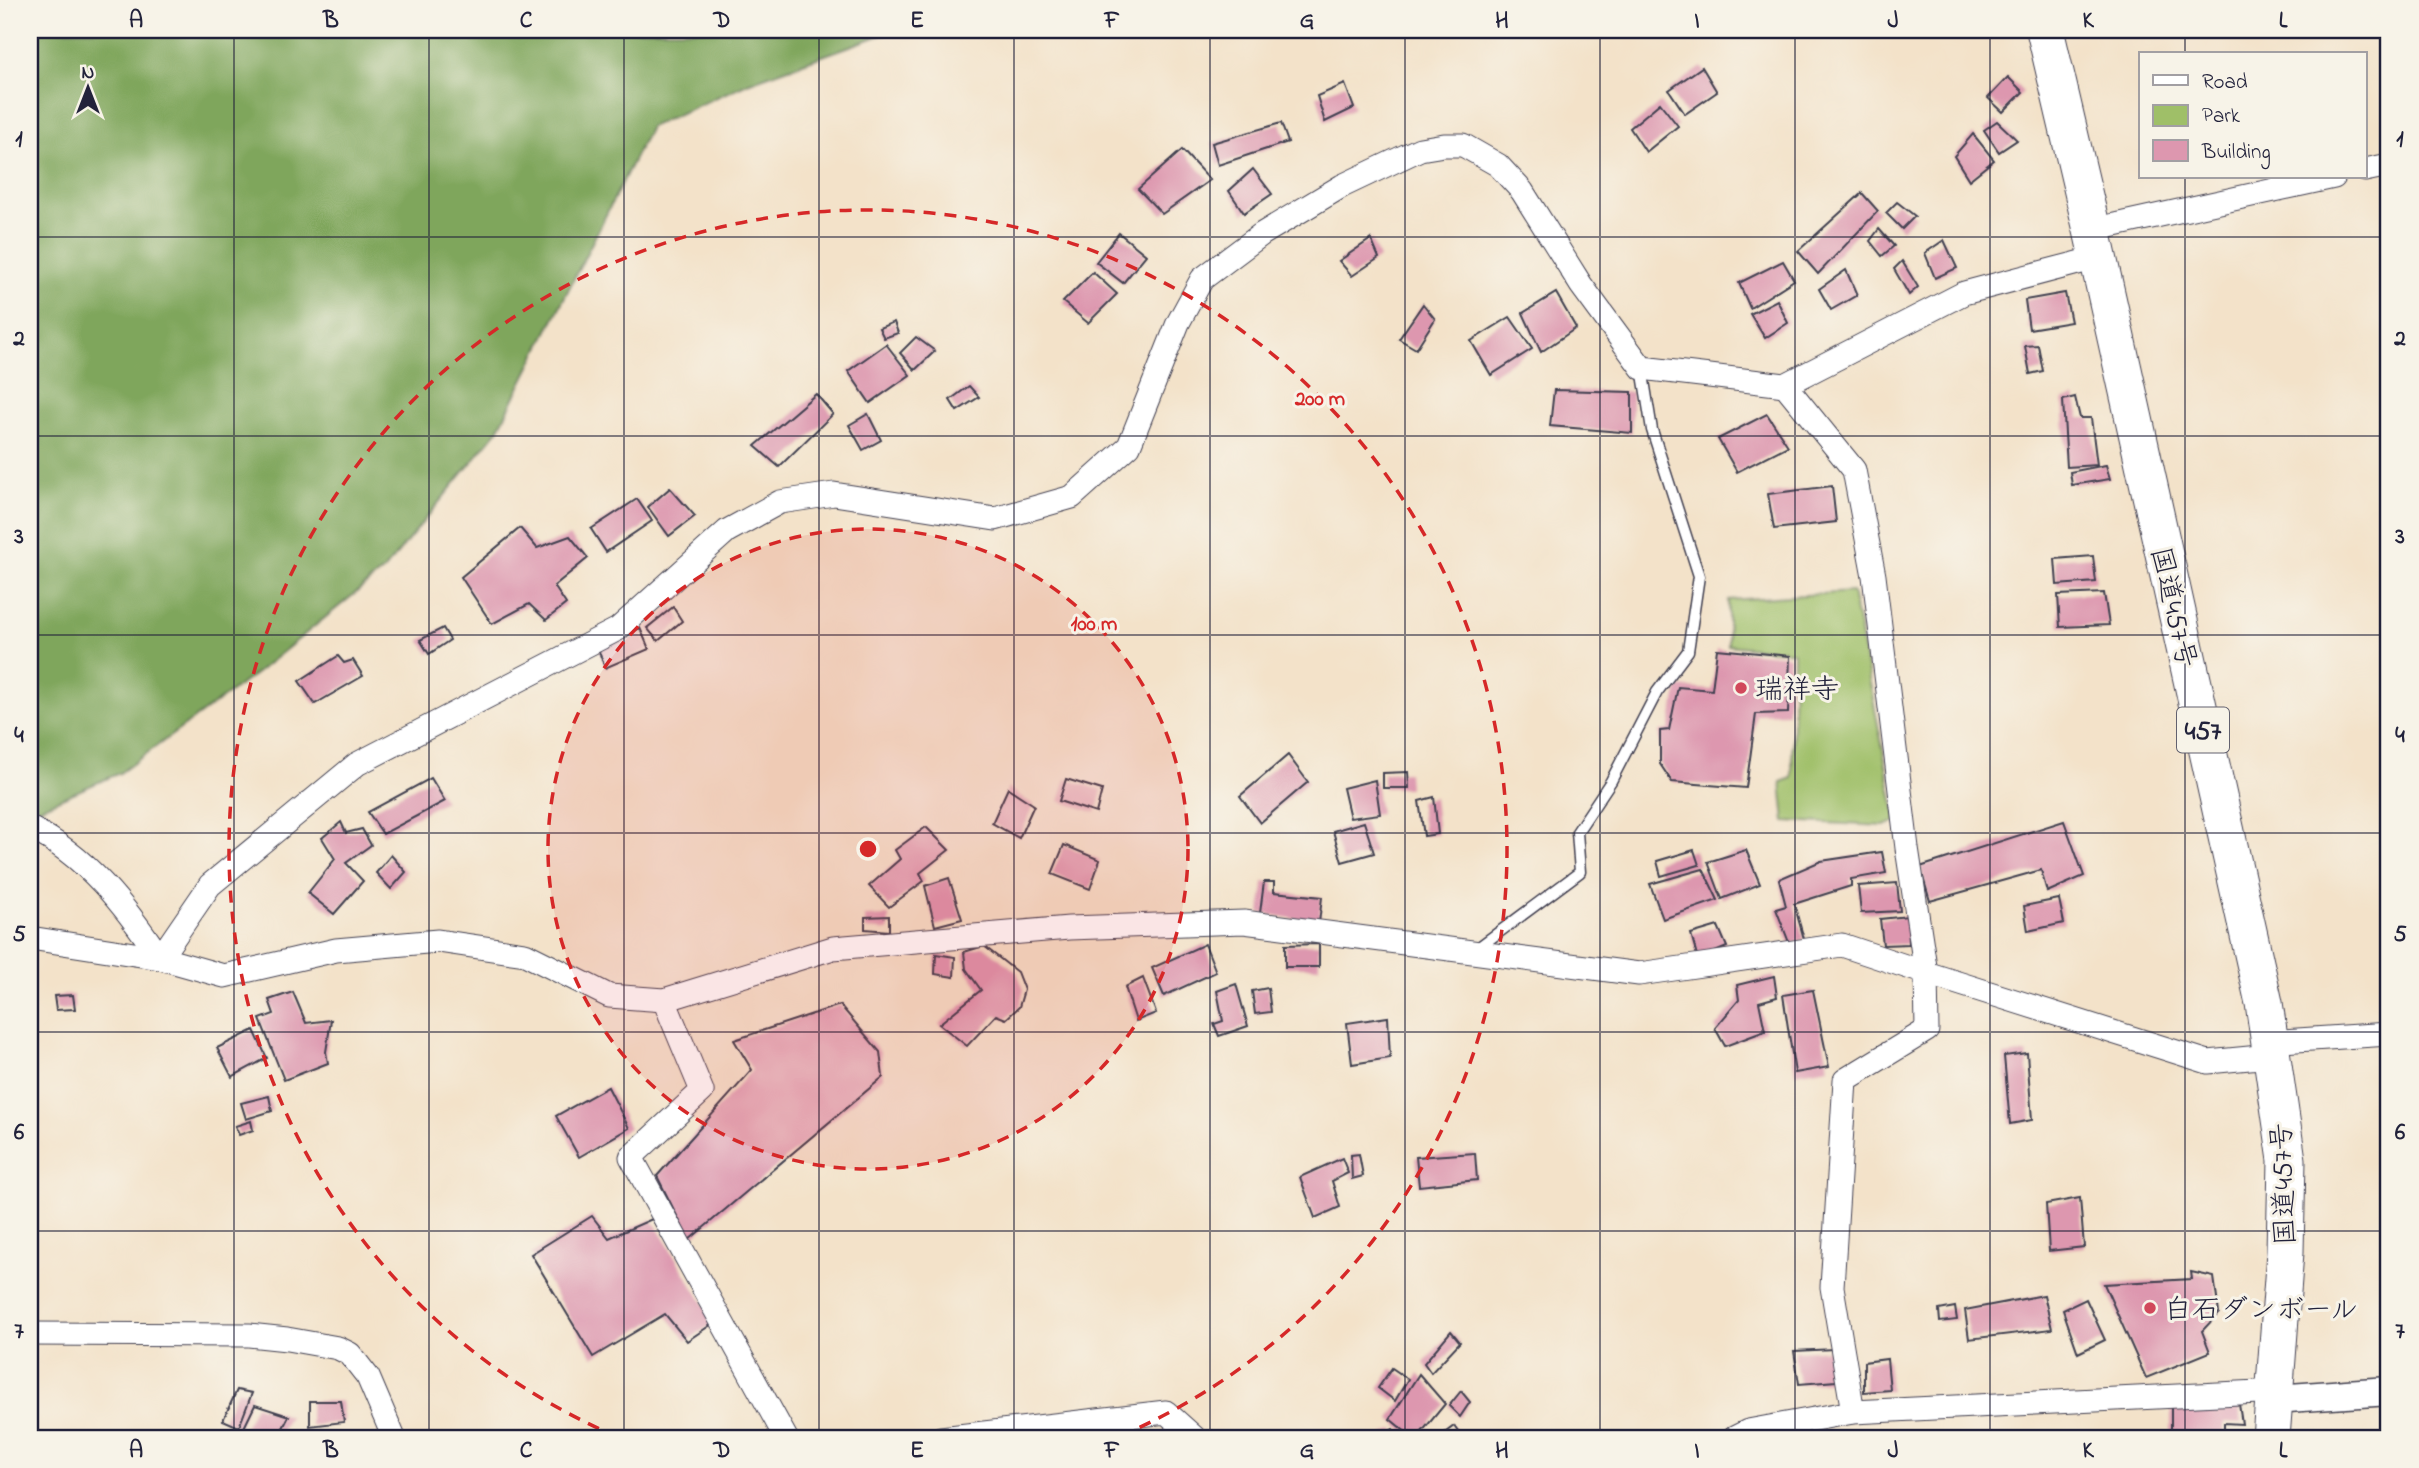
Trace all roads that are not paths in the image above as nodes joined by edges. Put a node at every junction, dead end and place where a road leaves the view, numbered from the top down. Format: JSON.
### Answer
{"nodes":[{"id":1,"x":2045,"y":30,"type":"edge"},
{"id":2,"x":2389,"y":164,"type":"edge"},
{"id":3,"x":2366,"y":170,"type":"edge"},
{"id":4,"x":2330,"y":178,"type":"edge"},
{"id":5,"x":2095,"y":244,"type":"junction"},
{"id":6,"x":1642,"y":368,"type":"junction"},
{"id":7,"x":1785,"y":385,"type":"junction"},
{"id":8,"x":30,"y":828,"type":"edge"},
{"id":9,"x":30,"y":938,"type":"edge"},
{"id":10,"x":1472,"y":952,"type":"junction"},
{"id":11,"x":160,"y":958,"type":"junction"},
{"id":12,"x":1926,"y":974,"type":"junction"},
{"id":13,"x":664,"y":1000,"type":"junction"},
{"id":14,"x":2389,"y":1034,"type":"edge"},
{"id":15,"x":2269,"y":1049,"type":"junction"},
{"id":16,"x":30,"y":1334,"type":"edge"},
{"id":17,"x":2389,"y":1391,"type":"edge"},
{"id":18,"x":2274,"y":1399,"type":"junction"},
{"id":19,"x":1853,"y":1412,"type":"junction"},
{"id":20,"x":394,"y":1438,"type":"edge"},
{"id":21,"x":786,"y":1438,"type":"edge"},
{"id":22,"x":941,"y":1438,"type":"edge"},
{"id":23,"x":1195,"y":1438,"type":"edge"},
{"id":24,"x":1734,"y":1438,"type":"edge"},
{"id":25,"x":2271,"y":1438,"type":"edge"}],
"edges":[{"from":1,"to":5,"type":"highway","name":"国道457号","number":"457"},
{"from":2,"to":3,"type":"street"},
{"from":4,"to":5,"type":"street"},
{"from":5,"to":7,"type":"street"},
{"from":5,"to":15,"type":"highway","name":"国道457号","number":"457"},
{"from":6,"to":7,"type":"street"},
{"from":6,"to":10,"type":"lane"},
{"from":6,"to":11,"type":"street"},
{"from":7,"to":12,"type":"street"},
{"from":8,"to":11,"type":"street"},
{"from":9,"to":11,"type":"street"},
{"from":10,"to":12,"type":"street"},
{"from":10,"to":13,"type":"street"},
{"from":11,"to":13,"type":"street"},
{"from":12,"to":15,"type":"street"},
{"from":12,"to":19,"type":"street"},
{"from":13,"to":21,"type":"street"},
{"from":14,"to":15,"type":"street"},
{"from":15,"to":18,"type":"highway","name":"国道457号","number":"457"},
{"from":16,"to":20,"type":"street"},
{"from":17,"to":18,"type":"street"},
{"from":18,"to":19,"type":"street"},
{"from":18,"to":25,"type":"highway","name":"国道457号","number":"457"},
{"from":19,"to":24,"type":"street"},
{"from":22,"to":23,"type":"street"}]}
